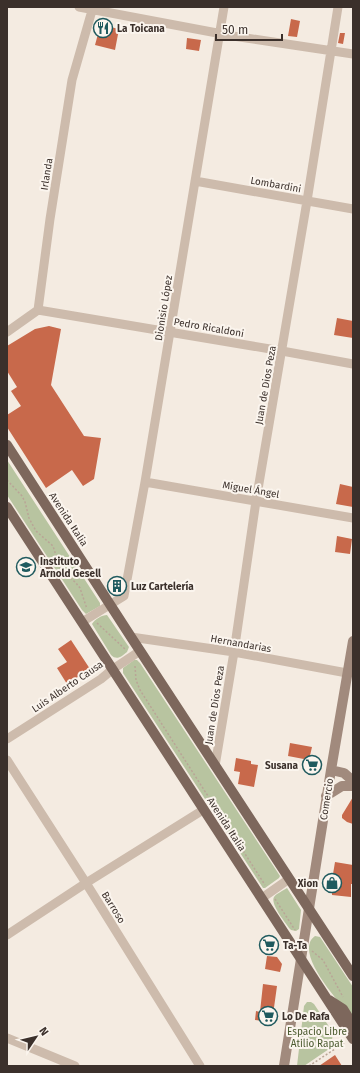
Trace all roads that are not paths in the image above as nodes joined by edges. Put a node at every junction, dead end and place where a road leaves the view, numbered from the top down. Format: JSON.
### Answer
{"nodes":[{"id":1,"x":79,"y":7,"type":"edge"},
{"id":2,"x":224,"y":7,"type":"edge"},
{"id":3,"x":338,"y":7,"type":"edge"},
{"id":4,"x":93,"y":8,"type":"edge"},
{"id":5,"x":219,"y":33,"type":"junction"},
{"id":6,"x":332,"y":50,"type":"junction"},
{"id":7,"x":353,"y":54,"type":"edge"},
{"id":8,"x":194,"y":181,"type":"junction"},
{"id":9,"x":307,"y":201,"type":"junction"},
{"id":10,"x":353,"y":209,"type":"edge"},
{"id":11,"x":38,"y":310,"type":"junction"},
{"id":12,"x":7,"y":332,"type":"edge"},
{"id":13,"x":170,"y":332,"type":"junction"},
{"id":14,"x":282,"y":350,"type":"junction"},
{"id":15,"x":353,"y":364,"type":"edge"},
{"id":16,"x":8,"y":448,"type":"edge"},
{"id":17,"x":145,"y":482,"type":"junction"},
{"id":18,"x":256,"y":501,"type":"junction"},
{"id":19,"x":7,"y":506,"type":"edge"},
{"id":20,"x":353,"y":518,"type":"edge"},
{"id":21,"x":110,"y":605,"type":"junction"},
{"id":22,"x":82,"y":622,"type":"junction"},
{"id":23,"x":130,"y":637,"type":"junction"},
{"id":24,"x":353,"y":641,"type":"edge"},
{"id":25,"x":140,"y":651,"type":"junction"},
{"id":26,"x":234,"y":652,"type":"junction"},
{"id":27,"x":113,"y":669,"type":"junction"},
{"id":28,"x":347,"y":673,"type":"junction"},
{"id":29,"x":7,"y":739,"type":"edge"},
{"id":30,"x":7,"y":760,"type":"edge"},
{"id":31,"x":215,"y":766,"type":"junction"},
{"id":32,"x":330,"y":770,"type":"junction"},
{"id":33,"x":353,"y":781,"type":"edge"},
{"id":34,"x":353,"y":786,"type":"edge"},
{"id":35,"x":326,"y":796,"type":"junction"},
{"id":36,"x":203,"y":810,"type":"junction"},
{"id":37,"x":289,"y":879,"type":"junction"},
{"id":38,"x":86,"y":883,"type":"junction"},
{"id":39,"x":262,"y":898,"type":"junction"},
{"id":40,"x":309,"y":908,"type":"junction"},
{"id":41,"x":7,"y":935,"type":"edge"},
{"id":42,"x":300,"y":958,"type":"junction"},
{"id":43,"x":353,"y":976,"type":"edge"},
{"id":44,"x":326,"y":998,"type":"junction"},
{"id":45,"x":353,"y":1025,"type":"edge"},
{"id":46,"x":7,"y":1038,"type":"edge"},
{"id":47,"x":353,"y":1038,"type":"edge"},
{"id":48,"x":76,"y":1066,"type":"edge"},
{"id":49,"x":200,"y":1066,"type":"edge"},
{"id":50,"x":284,"y":1066,"type":"edge"}],
"edges":[{"from":1,"to":4,"type":"street"},
{"from":2,"to":5,"type":"street","name":"Dionisio López"},
{"from":3,"to":6,"type":"street","name":"Juan de Dios Peza"},
{"from":4,"to":5,"type":"street"},
{"from":4,"to":11,"type":"street","name":"Irlanda"},
{"from":5,"to":6,"type":"street"},
{"from":5,"to":8,"type":"street","name":"Dionisio López"},
{"from":6,"to":7,"type":"street"},
{"from":6,"to":9,"type":"street","name":"Juan de Dios Peza"},
{"from":8,"to":9,"type":"street","name":"Lombardini"},
{"from":8,"to":13,"type":"street","name":"Dionisio López"},
{"from":9,"to":10,"type":"street","name":"Lombardini"},
{"from":9,"to":14,"type":"street","name":"Juan de Dios Peza"},
{"from":11,"to":12,"type":"street"},
{"from":11,"to":13,"type":"street","name":"Pedro Ricaldoni"},
{"from":13,"to":14,"type":"street","name":"Pedro Ricaldoni"},
{"from":13,"to":17,"type":"street","name":"Dionisio López"},
{"from":14,"to":15,"type":"street","name":"Pedro Ricaldoni"},
{"from":14,"to":18,"type":"street","name":"Juan de Dios Peza"},
{"from":16,"to":21,"type":"main road","name":"Avenida Italia"},
{"from":17,"to":18,"type":"street","name":"Miguel Ángel"},
{"from":17,"to":21,"type":"street","name":"Dionisio López"},
{"from":18,"to":20,"type":"street","name":"Miguel Ángel"},
{"from":18,"to":26,"type":"street","name":"Juan de Dios Peza"},
{"from":19,"to":22,"type":"main road","name":"Avenida Italia"},
{"from":21,"to":22,"type":"street"},
{"from":21,"to":23,"type":"main road","name":"Avenida Italia"},
{"from":22,"to":27,"type":"main road","name":"Avenida Italia"},
{"from":23,"to":25,"type":"main road","name":"Avenida Italia"},
{"from":23,"to":26,"type":"street","name":"Hernandarias"},
{"from":24,"to":28,"type":"street","name":"Comercio"},
{"from":25,"to":27,"type":"street","name":"Luis Alberto Causa"},
{"from":25,"to":31,"type":"main road","name":"Avenida Italia"},
{"from":26,"to":28,"type":"street","name":"Hernandarias"},
{"from":26,"to":31,"type":"street","name":"Juan de Dios Peza"},
{"from":27,"to":29,"type":"street","name":"Luis Alberto Causa"},
{"from":27,"to":36,"type":"main road","name":"Avenida Italia"},
{"from":28,"to":32,"type":"street","name":"Comercio"},
{"from":30,"to":38,"type":"street","name":"Barroso"},
{"from":31,"to":37,"type":"main road","name":"Avenida Italia"},
{"from":32,"to":33,"type":"street"},
{"from":32,"to":35,"type":"street","name":"Comercio"},
{"from":34,"to":35,"type":"street"},
{"from":35,"to":40,"type":"street","name":"Comercio"},
{"from":36,"to":38,"type":"street"},
{"from":36,"to":39,"type":"main road","name":"Avenida Italia"},
{"from":37,"to":39,"type":"street"},
{"from":37,"to":40,"type":"main road","name":"Avenida Italia"},
{"from":38,"to":41,"type":"street"},
{"from":38,"to":49,"type":"street","name":"Barroso"},
{"from":39,"to":42,"type":"main road","name":"Avenida Italia"},
{"from":40,"to":42,"type":"street","name":"Comercio"},
{"from":40,"to":43,"type":"main road","name":"Avenida Italia"},
{"from":42,"to":44,"type":"main road","name":"Avenida Italia"},
{"from":42,"to":50,"type":"street","name":"Comercio"},
{"from":44,"to":45,"type":"main road"},
{"from":44,"to":47,"type":"main road","name":"Avenida Italia"},
{"from":46,"to":48,"type":"street"}]}
